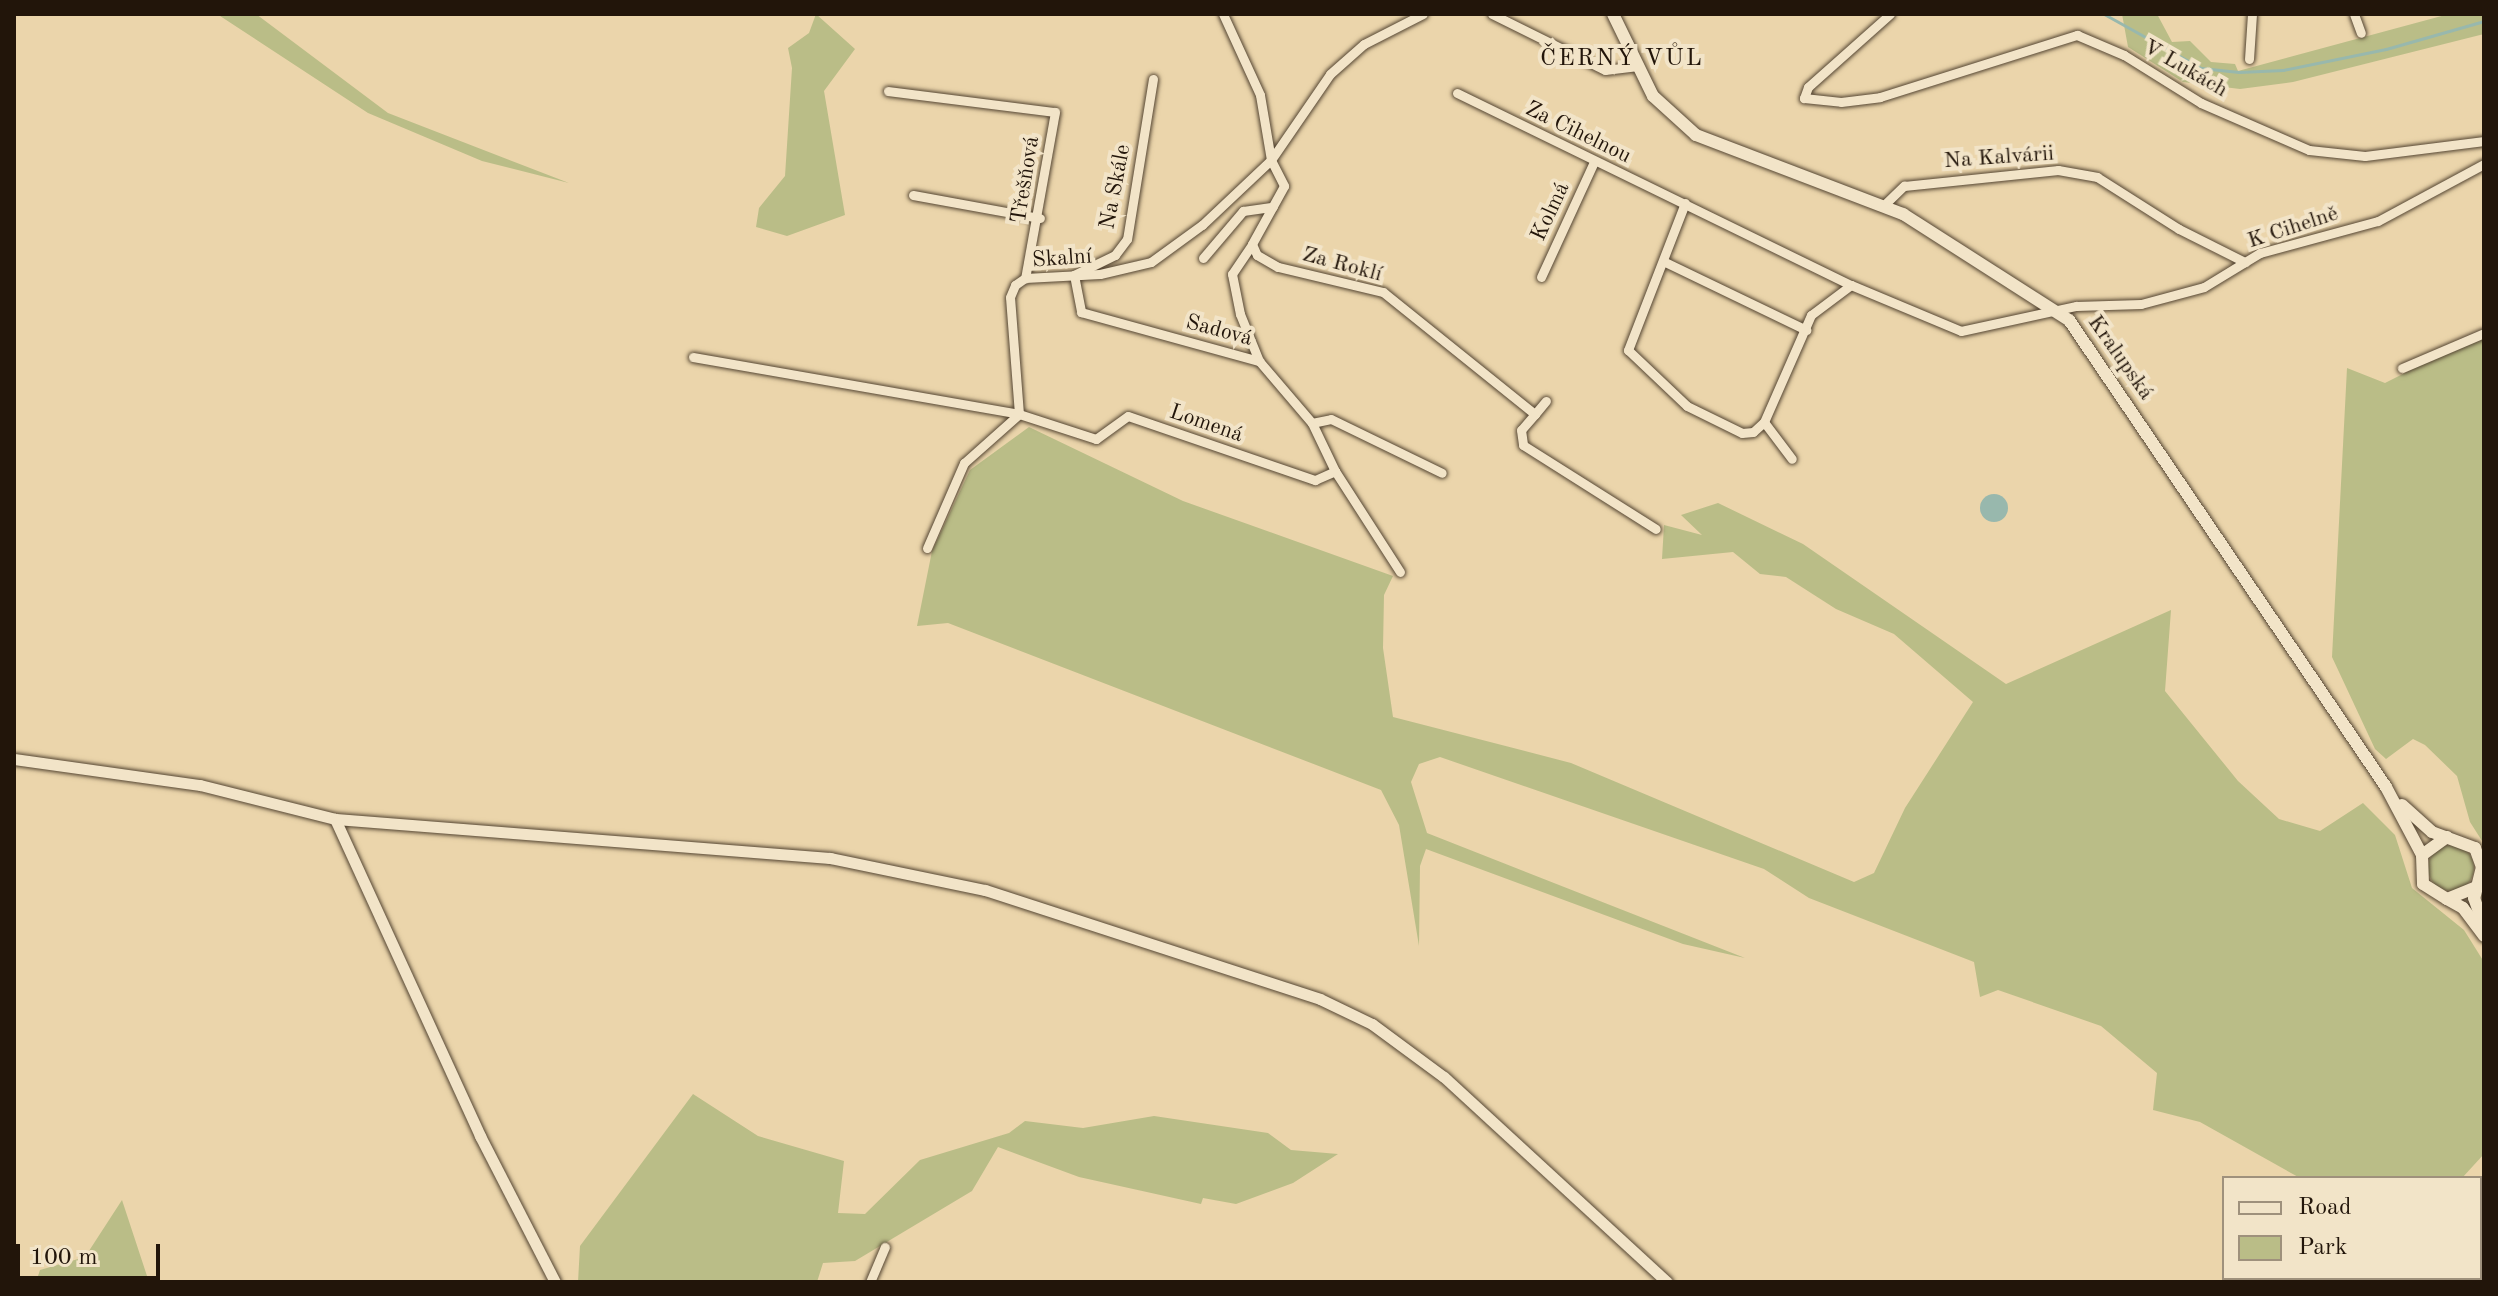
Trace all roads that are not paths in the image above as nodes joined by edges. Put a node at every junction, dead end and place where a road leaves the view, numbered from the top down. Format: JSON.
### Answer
{"nodes":[{"id":1,"x":1223,"y":14,"type":"edge"},
{"id":2,"x":1423,"y":14,"type":"edge"},
{"id":3,"x":1492,"y":14,"type":"edge"},
{"id":4,"x":1613,"y":14,"type":"edge"},
{"id":5,"x":1890,"y":14,"type":"edge"},
{"id":6,"x":2252,"y":14,"type":"edge"},
{"id":7,"x":2354,"y":14,"type":"edge"},
{"id":8,"x":2361,"y":33,"type":"dead end"},
{"id":9,"x":2249,"y":59,"type":"dead end"},
{"id":10,"x":1636,"y":66,"type":"junction"},
{"id":11,"x":1153,"y":79,"type":"dead end"},
{"id":12,"x":888,"y":91,"type":"dead end"},
{"id":13,"x":1457,"y":93,"type":"dead end"},
{"id":14,"x":2484,"y":141,"type":"edge"},
{"id":15,"x":1271,"y":160,"type":"junction"},
{"id":16,"x":1594,"y":162,"type":"junction"},
{"id":17,"x":2484,"y":164,"type":"edge"},
{"id":18,"x":913,"y":195,"type":"dead end"},
{"id":19,"x":1685,"y":203,"type":"junction"},
{"id":20,"x":1884,"y":205,"type":"junction"},
{"id":21,"x":1273,"y":207,"type":"junction"},
{"id":22,"x":1040,"y":218,"type":"junction"},
{"id":23,"x":1252,"y":244,"type":"junction"},
{"id":24,"x":1203,"y":258,"type":"dead end"},
{"id":25,"x":1665,"y":262,"type":"junction"},
{"id":26,"x":2245,"y":262,"type":"junction"},
{"id":27,"x":1074,"y":275,"type":"junction"},
{"id":28,"x":1541,"y":277,"type":"dead end"},
{"id":29,"x":1025,"y":278,"type":"junction"},
{"id":30,"x":1851,"y":285,"type":"junction"},
{"id":31,"x":2058,"y":311,"type":"junction"},
{"id":32,"x":1806,"y":330,"type":"junction"},
{"id":33,"x":2484,"y":333,"type":"edge"},
{"id":34,"x":693,"y":357,"type":"dead end"},
{"id":35,"x":1259,"y":361,"type":"junction"},
{"id":36,"x":2402,"y":368,"type":"dead end"},
{"id":37,"x":1546,"y":401,"type":"dead end"},
{"id":38,"x":1019,"y":414,"type":"junction"},
{"id":39,"x":1535,"y":414,"type":"junction"},
{"id":40,"x":1764,"y":422,"type":"junction"},
{"id":41,"x":1312,"y":423,"type":"junction"},
{"id":42,"x":1792,"y":459,"type":"dead end"},
{"id":43,"x":1335,"y":471,"type":"junction"},
{"id":44,"x":1442,"y":473,"type":"dead end"},
{"id":45,"x":1656,"y":529,"type":"dead end"},
{"id":46,"x":927,"y":548,"type":"dead end"},
{"id":47,"x":1400,"y":572,"type":"dead end"},
{"id":48,"x":14,"y":759,"type":"edge"},
{"id":49,"x":2386,"y":787,"type":"junction"},
{"id":50,"x":335,"y":819,"type":"junction"},
{"id":51,"x":2450,"y":836,"type":"junction"},
{"id":52,"x":2422,"y":855,"type":"junction"},
{"id":53,"x":2476,"y":887,"type":"junction"},
{"id":54,"x":2447,"y":899,"type":"junction"},
{"id":55,"x":2484,"y":925,"type":"edge"},
{"id":56,"x":2484,"y":936,"type":"edge"},
{"id":57,"x":885,"y":1247,"type":"dead end"},
{"id":58,"x":552,"y":1277,"type":"edge"},
{"id":59,"x":870,"y":1282,"type":"edge"},
{"id":60,"x":1667,"y":1282,"type":"edge"}],
"edges":[{"from":1,"to":15,"type":"street"},
{"from":2,"to":15,"type":"street","name":"Skalní"},
{"from":3,"to":10,"type":"street"},
{"from":4,"to":10,"type":"main road","name":"Kralupská"},
{"from":5,"to":14,"type":"street","name":"V Lukách"},
{"from":6,"to":9,"type":"street"},
{"from":7,"to":8,"type":"street"},
{"from":10,"to":20,"type":"main road","name":"Kralupská"},
{"from":11,"to":27,"type":"street","name":"Na Skále"},
{"from":12,"to":22,"type":"street","name":"Třešňová"},
{"from":13,"to":16,"type":"street","name":"Za Cihelnou"},
{"from":15,"to":21,"type":"street"},
{"from":15,"to":27,"type":"street","name":"Skalní"},
{"from":16,"to":19,"type":"street","name":"Za Cihelnou"},
{"from":16,"to":28,"type":"street","name":"Kolmá"},
{"from":17,"to":26,"type":"street","name":"K Cihelně"},
{"from":18,"to":22,"type":"street"},
{"from":19,"to":25,"type":"street"},
{"from":19,"to":30,"type":"street","name":"Za Cihelnou"},
{"from":20,"to":26,"type":"street","name":"Na Kalvárii"},
{"from":20,"to":31,"type":"main road","name":"Kralupská"},
{"from":21,"to":23,"type":"street"},
{"from":21,"to":24,"type":"street"},
{"from":22,"to":29,"type":"street","name":"Třešňová"},
{"from":23,"to":35,"type":"street"},
{"from":23,"to":39,"type":"street","name":"Za Roklí"},
{"from":25,"to":32,"type":"street"},
{"from":25,"to":40,"type":"street"},
{"from":26,"to":31,"type":"street","name":"K Cihelně"},
{"from":27,"to":29,"type":"street","name":"Skalní"},
{"from":27,"to":35,"type":"street","name":"Sadová"},
{"from":29,"to":38,"type":"street","name":"Skalní"},
{"from":30,"to":31,"type":"street","name":"Za Cihelnou"},
{"from":30,"to":32,"type":"street"},
{"from":31,"to":49,"type":"main road","name":"Kralupská"},
{"from":32,"to":40,"type":"street"},
{"from":33,"to":36,"type":"street"},
{"from":34,"to":38,"type":"street"},
{"from":35,"to":41,"type":"street","name":"Sadová"},
{"from":37,"to":39,"type":"street"},
{"from":38,"to":43,"type":"street","name":"Lomená"},
{"from":38,"to":46,"type":"street"},
{"from":39,"to":45,"type":"street"},
{"from":40,"to":42,"type":"street"},
{"from":41,"to":43,"type":"street"},
{"from":41,"to":44,"type":"street"},
{"from":43,"to":47,"type":"street"},
{"from":48,"to":50,"type":"street"},
{"from":49,"to":51,"type":"main road"},
{"from":49,"to":52,"type":"main road","name":"Kralupská"},
{"from":50,"to":58,"type":"street"},
{"from":50,"to":60,"type":"street"},
{"from":51,"to":52,"type":"main road"},
{"from":51,"to":53,"type":"main road"},
{"from":52,"to":54,"type":"main road"},
{"from":53,"to":54,"type":"main road"},
{"from":53,"to":55,"type":"main road"},
{"from":54,"to":56,"type":"main road"},
{"from":57,"to":59,"type":"street"}]}
